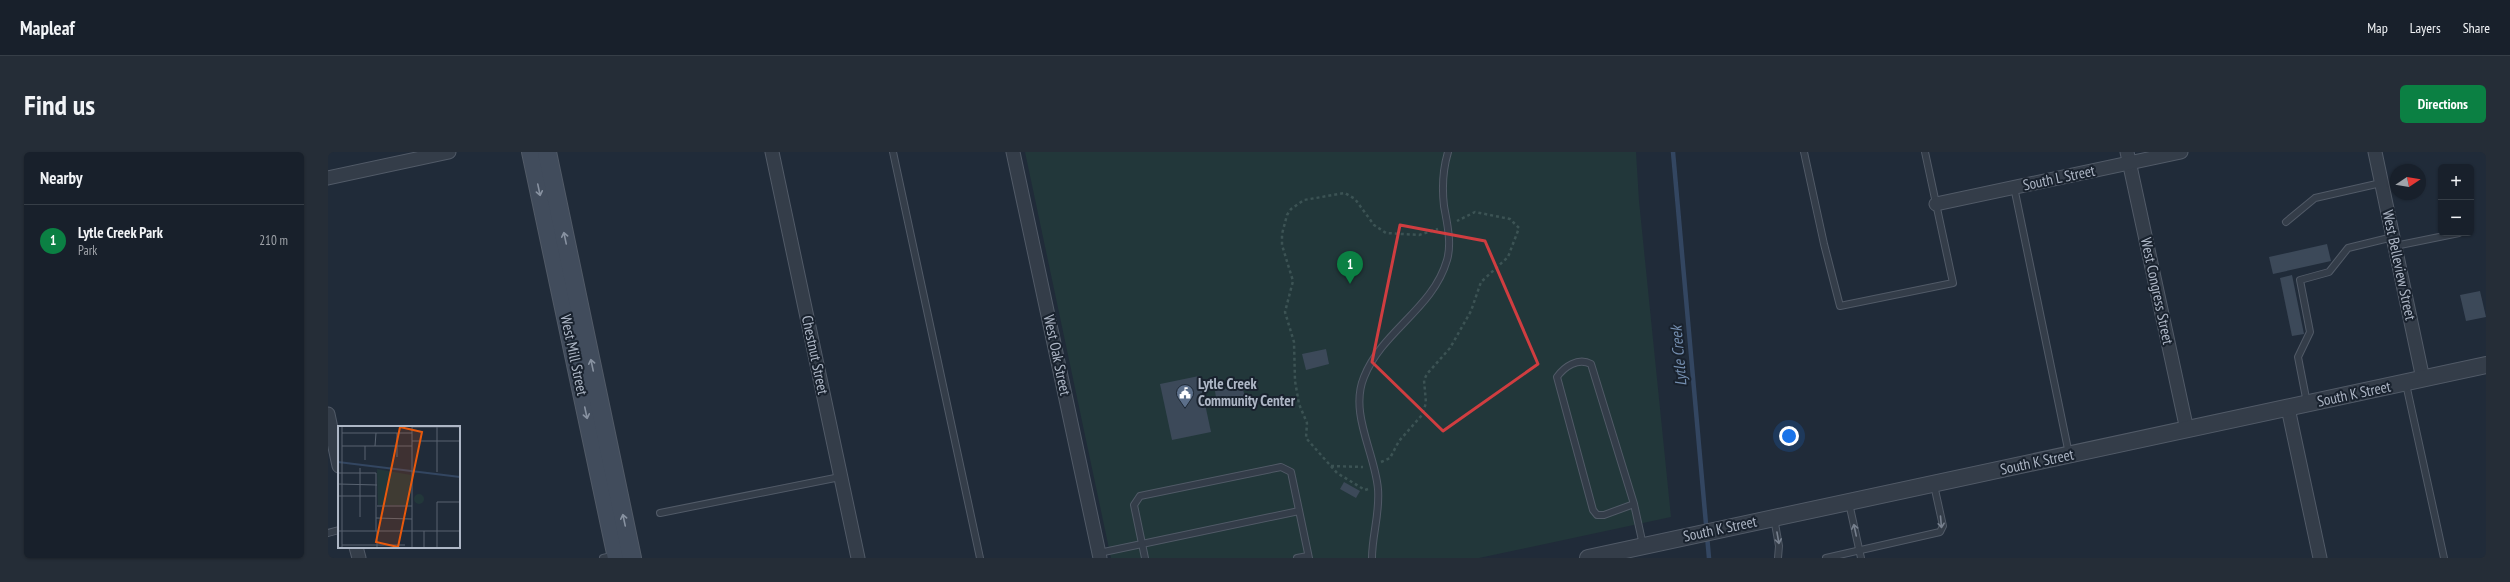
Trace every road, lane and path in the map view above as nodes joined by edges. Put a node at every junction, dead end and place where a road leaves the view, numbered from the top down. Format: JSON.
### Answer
{"nodes":[{"id":1,"x":449,"y":152,"type":"edge"},
{"id":2,"x":531,"y":152,"type":"edge"},
{"id":3,"x":547,"y":152,"type":"edge"},
{"id":4,"x":772,"y":152,"type":"edge"},
{"id":5,"x":893,"y":152,"type":"edge"},
{"id":6,"x":1013,"y":152,"type":"edge"},
{"id":7,"x":1448,"y":152,"type":"edge"},
{"id":8,"x":1804,"y":152,"type":"edge"},
{"id":9,"x":1925,"y":152,"type":"edge"},
{"id":10,"x":2181,"y":152,"type":"edge"},
{"id":11,"x":2375,"y":152,"type":"edge"},
{"id":12,"x":2129,"y":158,"type":"edge"},
{"id":13,"x":328,"y":178,"type":"edge"},
{"id":14,"x":2382,"y":183,"type":"junction"},
{"id":15,"x":2014,"y":187,"type":"junction"},
{"id":16,"x":1936,"y":204,"type":"junction"},
{"id":17,"x":2286,"y":222,"type":"dead end"},
{"id":18,"x":1448,"y":226,"type":"junction"},
{"id":19,"x":2438,"y":236,"type":"edge"},
{"id":20,"x":2394,"y":242,"type":"junction"},
{"id":21,"x":2486,"y":366,"type":"edge"},
{"id":22,"x":2424,"y":379,"type":"junction"},
{"id":23,"x":2406,"y":383,"type":"junction"},
{"id":24,"x":2307,"y":404,"type":"junction"},
{"id":25,"x":2288,"y":408,"type":"junction"},
{"id":26,"x":328,"y":414,"type":"edge"},
{"id":27,"x":2187,"y":430,"type":"junction"},
{"id":28,"x":2069,"y":455,"type":"junction"},
{"id":29,"x":338,"y":461,"type":"edge"},
{"id":30,"x":1373,"y":464,"type":"junction"},
{"id":31,"x":1331,"y":466,"type":"junction"},
{"id":32,"x":840,"y":477,"type":"junction"},
{"id":33,"x":1934,"y":484,"type":"junction"},
{"id":34,"x":1378,"y":487,"type":"junction"},
{"id":35,"x":1849,"y":502,"type":"junction"},
{"id":36,"x":1634,"y":504,"type":"junction"},
{"id":37,"x":1299,"y":511,"type":"junction"},
{"id":38,"x":660,"y":513,"type":"dead end"},
{"id":39,"x":1774,"y":518,"type":"junction"},
{"id":40,"x":338,"y":530,"type":"edge"},
{"id":41,"x":328,"y":533,"type":"edge"},
{"id":42,"x":1142,"y":544,"type":"junction"},
{"id":43,"x":1643,"y":546,"type":"junction"},
{"id":44,"x":356,"y":548,"type":"edge"},
{"id":45,"x":1859,"y":551,"type":"junction"},
{"id":46,"x":1100,"y":556,"type":"edge"},
{"id":47,"x":617,"y":557,"type":"edge"},
{"id":48,"x":1309,"y":557,"type":"edge"},
{"id":49,"x":359,"y":558,"type":"edge"},
{"id":50,"x":858,"y":558,"type":"edge"},
{"id":51,"x":980,"y":558,"type":"edge"},
{"id":52,"x":1145,"y":558,"type":"edge"},
{"id":53,"x":1297,"y":558,"type":"edge"},
{"id":54,"x":1372,"y":558,"type":"edge"},
{"id":55,"x":1588,"y":558,"type":"edge"},
{"id":56,"x":1778,"y":558,"type":"edge"},
{"id":57,"x":1826,"y":558,"type":"edge"},
{"id":58,"x":1861,"y":558,"type":"edge"},
{"id":59,"x":2320,"y":558,"type":"edge"},
{"id":60,"x":2444,"y":558,"type":"edge"}],
"edges":[{"from":1,"to":13,"type":"street"},
{"from":2,"to":47,"type":"main road","name":"West Mill Street","one_way":true},
{"from":47,"to":3,"type":"main road","name":"West Mill Street","one_way":true},
{"from":4,"to":32,"type":"street","name":"Chestnut Street"},
{"from":5,"to":51,"type":"lane"},
{"from":6,"to":46,"type":"street","name":"West Oak Street"},
{"from":7,"to":18,"type":"lane"},
{"from":8,"to":16,"type":"lane"},
{"from":9,"to":16,"type":"lane"},
{"from":10,"to":12,"type":"street","name":"South L Street"},
{"from":11,"to":14,"type":"street","name":"West Belleview Street"},
{"from":12,"to":15,"type":"street","name":"South L Street"},
{"from":12,"to":27,"type":"street","name":"West Congress Street"},
{"from":14,"to":17,"type":"lane"},
{"from":14,"to":20,"type":"street","name":"West Belleview Street"},
{"from":15,"to":16,"type":"street","name":"South L Street"},
{"from":15,"to":28,"type":"lane"},
{"from":18,"to":30,"type":"lane"},
{"from":18,"to":30,"type":"path"},
{"from":18,"to":31,"type":"path"},
{"from":19,"to":20,"type":"lane"},
{"from":20,"to":22,"type":"street","name":"West Belleview Street"},
{"from":20,"to":24,"type":"lane"},
{"from":21,"to":22,"type":"street","name":"South K Street"},
{"from":22,"to":23,"type":"street","name":"South K Street"},
{"from":23,"to":24,"type":"street","name":"South K Street"},
{"from":23,"to":60,"type":"lane"},
{"from":24,"to":25,"type":"street","name":"South K Street"},
{"from":25,"to":27,"type":"street","name":"South K Street"},
{"from":25,"to":59,"type":"street"},
{"from":26,"to":29,"type":"street"},
{"from":27,"to":28,"type":"street","name":"South K Street"},
{"from":28,"to":33,"type":"street","name":"South K Street"},
{"from":30,"to":31,"type":"path"},
{"from":30,"to":34,"type":"lane"},
{"from":31,"to":34,"type":"path"},
{"from":32,"to":38,"type":"lane"},
{"from":32,"to":50,"type":"street","name":"Chestnut Street"},
{"from":33,"to":35,"type":"street","name":"South K Street"},
{"from":33,"to":45,"type":"lane","one_way":true},
{"from":34,"to":54,"type":"lane"},
{"from":35,"to":39,"type":"street","name":"South K Street"},
{"from":45,"to":35,"type":"lane","one_way":true},
{"from":36,"to":36,"type":"lane"},
{"from":36,"to":43,"type":"lane"},
{"from":37,"to":42,"type":"lane"},
{"from":37,"to":42,"type":"lane"},
{"from":37,"to":48,"type":"lane"},
{"from":39,"to":43,"type":"street","name":"South K Street"},
{"from":39,"to":56,"type":"lane","one_way":true},
{"from":40,"to":41,"type":"lane"},
{"from":42,"to":46,"type":"lane"},
{"from":42,"to":52,"type":"lane"},
{"from":43,"to":55,"type":"street","name":"South K Street"},
{"from":44,"to":49,"type":"street"},
{"from":45,"to":57,"type":"lane"},
{"from":45,"to":58,"type":"lane"},
{"from":48,"to":53,"type":"lane"}]}
